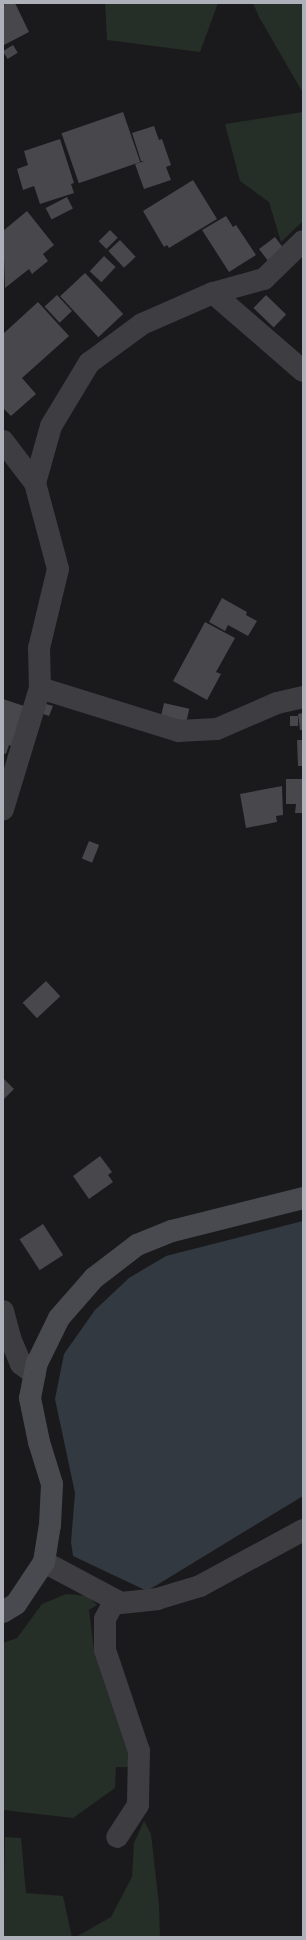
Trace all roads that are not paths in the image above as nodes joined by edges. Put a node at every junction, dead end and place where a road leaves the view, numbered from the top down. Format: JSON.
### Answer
{"nodes":[{"id":1,"x":303,"y":241,"type":"edge"},
{"id":2,"x":213,"y":293,"type":"junction"},
{"id":3,"x":303,"y":371,"type":"edge"},
{"id":4,"x":3,"y":442,"type":"edge"},
{"id":5,"x":35,"y":483,"type":"junction"},
{"id":6,"x":40,"y":688,"type":"junction"},
{"id":7,"x":303,"y":697,"type":"edge"},
{"id":8,"x":3,"y":809,"type":"edge"},
{"id":9,"x":303,"y":1198,"type":"edge"},
{"id":10,"x":3,"y":1312,"type":"edge"},
{"id":11,"x":35,"y":1374,"type":"junction"},
{"id":12,"x":303,"y":1530,"type":"edge"},
{"id":13,"x":44,"y":1562,"type":"junction"},
{"id":14,"x":115,"y":1600,"type":"junction"},
{"id":15,"x":3,"y":1612,"type":"edge"},
{"id":16,"x":117,"y":1837,"type":"dead end"}],
"edges":[{"from":1,"to":2,"type":"street"},
{"from":2,"to":3,"type":"street"},
{"from":2,"to":5,"type":"street"},
{"from":4,"to":5,"type":"street"},
{"from":5,"to":6,"type":"street"},
{"from":6,"to":7,"type":"street"},
{"from":6,"to":8,"type":"street"},
{"from":9,"to":11,"type":"street"},
{"from":10,"to":11,"type":"street"},
{"from":11,"to":13,"type":"street"},
{"from":12,"to":14,"type":"street"},
{"from":13,"to":14,"type":"street"},
{"from":13,"to":15,"type":"street"},
{"from":14,"to":16,"type":"street"}]}
